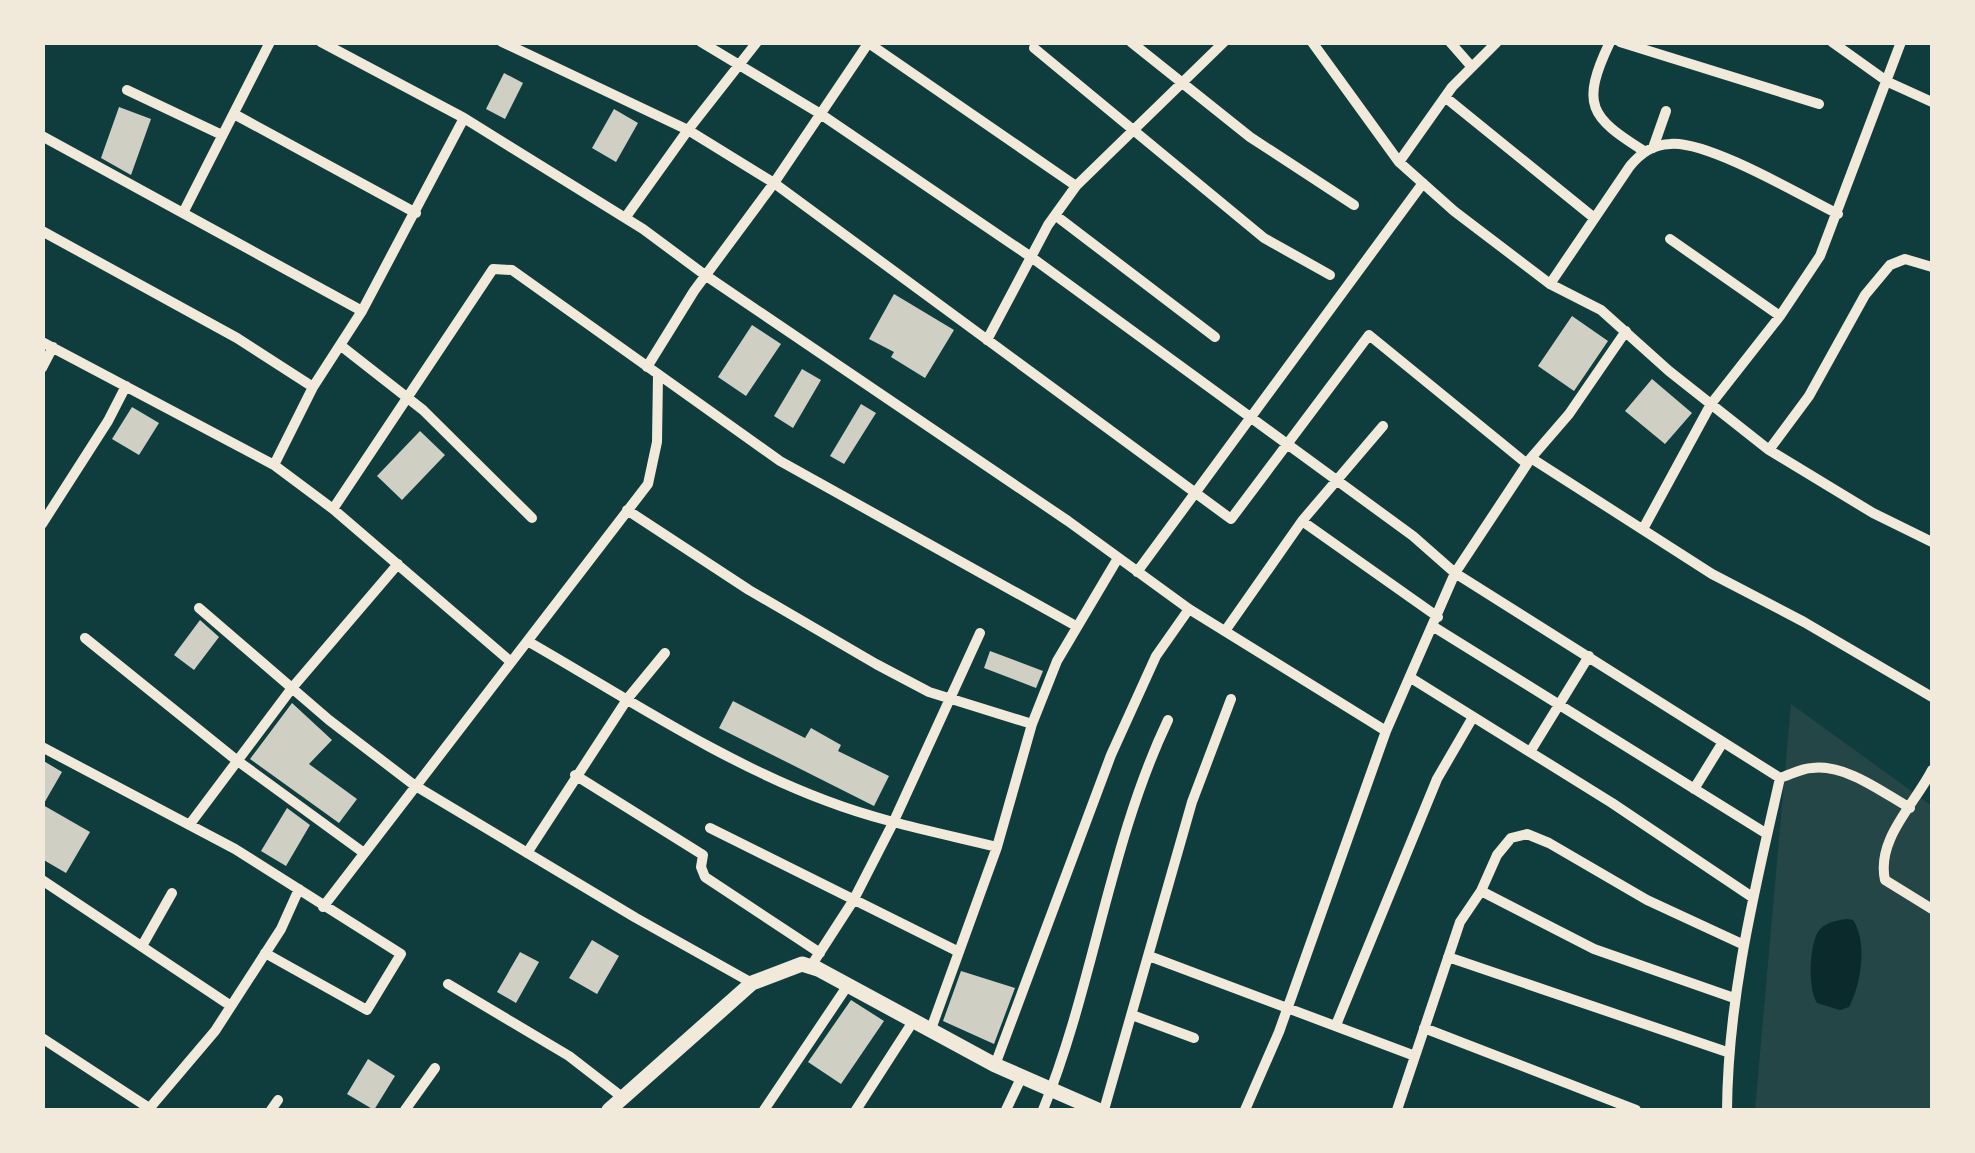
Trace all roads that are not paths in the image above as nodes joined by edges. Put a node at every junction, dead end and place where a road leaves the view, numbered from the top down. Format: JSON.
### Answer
{"nodes":[{"id":1,"x":270,"y":42,"type":"edge"},
{"id":2,"x":321,"y":42,"type":"edge"},
{"id":3,"x":502,"y":42,"type":"edge"},
{"id":4,"x":701,"y":42,"type":"edge"},
{"id":5,"x":757,"y":42,"type":"edge"},
{"id":6,"x":1132,"y":42,"type":"edge"},
{"id":7,"x":1224,"y":42,"type":"edge"},
{"id":8,"x":1312,"y":42,"type":"edge"},
{"id":9,"x":1450,"y":42,"type":"edge"},
{"id":10,"x":1498,"y":42,"type":"edge"},
{"id":11,"x":1610,"y":42,"type":"edge"},
{"id":12,"x":1620,"y":42,"type":"edge"},
{"id":13,"x":1832,"y":42,"type":"edge"},
{"id":14,"x":1902,"y":42,"type":"edge"},
{"id":15,"x":868,"y":43,"type":"edge"},
{"id":16,"x":1034,"y":48,"type":"dead end"},
{"id":17,"x":738,"y":65,"type":"junction"},
{"id":18,"x":1471,"y":66,"type":"junction"},
{"id":19,"x":1180,"y":82,"type":"junction"},
{"id":20,"x":1888,"y":82,"type":"junction"},
{"id":21,"x":127,"y":90,"type":"dead end"},
{"id":22,"x":1444,"y":97,"type":"junction"},
{"id":23,"x":1932,"y":102,"type":"edge"},
{"id":24,"x":1819,"y":104,"type":"dead end"},
{"id":25,"x":1666,"y":111,"type":"dead end"},
{"id":26,"x":819,"y":113,"type":"junction"},
{"id":27,"x":234,"y":114,"type":"junction"},
{"id":28,"x":464,"y":118,"type":"junction"},
{"id":29,"x":1132,"y":129,"type":"junction"},
{"id":30,"x":688,"y":130,"type":"junction"},
{"id":31,"x":222,"y":135,"type":"junction"},
{"id":32,"x":42,"y":136,"type":"edge"},
{"id":33,"x":1649,"y":150,"type":"junction"},
{"id":34,"x":1400,"y":162,"type":"junction"},
{"id":35,"x":774,"y":183,"type":"junction"},
{"id":36,"x":1423,"y":183,"type":"junction"},
{"id":37,"x":1076,"y":186,"type":"junction"},
{"id":38,"x":1354,"y":205,"type":"dead end"},
{"id":39,"x":183,"y":213,"type":"junction"},
{"id":40,"x":416,"y":213,"type":"junction"},
{"id":41,"x":1838,"y":214,"type":"junction"},
{"id":42,"x":1055,"y":215,"type":"junction"},
{"id":43,"x":1593,"y":217,"type":"junction"},
{"id":44,"x":625,"y":218,"type":"junction"},
{"id":45,"x":42,"y":231,"type":"edge"},
{"id":46,"x":1670,"y":239,"type":"dead end"},
{"id":47,"x":1031,"y":257,"type":"junction"},
{"id":48,"x":1932,"y":267,"type":"edge"},
{"id":49,"x":705,"y":275,"type":"junction"},
{"id":50,"x":1330,"y":276,"type":"dead end"},
{"id":51,"x":1550,"y":284,"type":"junction"},
{"id":52,"x":362,"y":311,"type":"junction"},
{"id":53,"x":1780,"y":316,"type":"junction"},
{"id":54,"x":1626,"y":331,"type":"junction"},
{"id":55,"x":1215,"y":337,"type":"dead end"},
{"id":56,"x":987,"y":340,"type":"junction"},
{"id":57,"x":48,"y":345,"type":"edge"},
{"id":58,"x":340,"y":345,"type":"junction"},
{"id":59,"x":647,"y":367,"type":"junction"},
{"id":60,"x":42,"y":368,"type":"edge"},
{"id":61,"x":658,"y":375,"type":"junction"},
{"id":62,"x":126,"y":386,"type":"junction"},
{"id":63,"x":313,"y":388,"type":"junction"},
{"id":64,"x":407,"y":398,"type":"junction"},
{"id":65,"x":1711,"y":404,"type":"junction"},
{"id":66,"x":1249,"y":416,"type":"junction"},
{"id":67,"x":1383,"y":426,"type":"dead end"},
{"id":68,"x":1287,"y":444,"type":"junction"},
{"id":69,"x":1769,"y":450,"type":"junction"},
{"id":70,"x":1529,"y":461,"type":"junction"},
{"id":71,"x":274,"y":465,"type":"junction"},
{"id":72,"x":1337,"y":480,"type":"junction"},
{"id":73,"x":1194,"y":492,"type":"junction"},
{"id":74,"x":334,"y":509,"type":"junction"},
{"id":75,"x":627,"y":510,"type":"junction"},
{"id":76,"x":532,"y":518,"type":"dead end"},
{"id":77,"x":1302,"y":521,"type":"junction"},
{"id":78,"x":42,"y":524,"type":"edge"},
{"id":79,"x":1643,"y":529,"type":"junction"},
{"id":80,"x":1932,"y":542,"type":"edge"},
{"id":81,"x":1118,"y":558,"type":"junction"},
{"id":82,"x":398,"y":564,"type":"junction"},
{"id":83,"x":1136,"y":572,"type":"junction"},
{"id":84,"x":1456,"y":573,"type":"junction"},
{"id":85,"x":199,"y":608,"type":"dead end"},
{"id":86,"x":1190,"y":609,"type":"junction"},
{"id":87,"x":1436,"y":622,"type":"junction"},
{"id":88,"x":1076,"y":626,"type":"junction"},
{"id":89,"x":1225,"y":631,"type":"junction"},
{"id":90,"x":980,"y":634,"type":"dead end"},
{"id":91,"x":86,"y":638,"type":"dead end"},
{"id":92,"x":528,"y":642,"type":"junction"},
{"id":93,"x":665,"y":653,"type":"dead end"},
{"id":94,"x":1589,"y":656,"type":"junction"},
{"id":95,"x":511,"y":662,"type":"junction"},
{"id":96,"x":1411,"y":678,"type":"junction"},
{"id":97,"x":292,"y":688,"type":"junction"},
{"id":98,"x":1932,"y":697,"type":"edge"},
{"id":99,"x":628,"y":698,"type":"junction"},
{"id":100,"x":948,"y":698,"type":"junction"},
{"id":101,"x":1231,"y":699,"type":"dead end"},
{"id":102,"x":1559,"y":705,"type":"junction"},
{"id":103,"x":1473,"y":717,"type":"junction"},
{"id":104,"x":1168,"y":720,"type":"dead end"},
{"id":105,"x":1032,"y":724,"type":"junction"},
{"id":106,"x":1386,"y":731,"type":"junction"},
{"id":107,"x":1723,"y":742,"type":"junction"},
{"id":108,"x":42,"y":747,"type":"edge"},
{"id":109,"x":1530,"y":752,"type":"junction"},
{"id":110,"x":235,"y":760,"type":"junction"},
{"id":111,"x":1932,"y":770,"type":"edge"},
{"id":112,"x":575,"y":775,"type":"junction"},
{"id":113,"x":1780,"y":778,"type":"junction"},
{"id":114,"x":414,"y":785,"type":"junction"},
{"id":115,"x":1694,"y":789,"type":"junction"},
{"id":116,"x":1910,"y":808,"type":"junction"},
{"id":117,"x":893,"y":823,"type":"junction"},
{"id":118,"x":190,"y":824,"type":"junction"},
{"id":119,"x":710,"y":828,"type":"dead end"},
{"id":120,"x":1767,"y":834,"type":"junction"},
{"id":121,"x":997,"y":847,"type":"junction"},
{"id":122,"x":527,"y":852,"type":"junction"},
{"id":123,"x":364,"y":853,"type":"junction"},
{"id":124,"x":42,"y":880,"type":"edge"},
{"id":125,"x":299,"y":890,"type":"junction"},
{"id":126,"x":1480,"y":891,"type":"junction"},
{"id":127,"x":172,"y":893,"type":"dead end"},
{"id":128,"x":1752,"y":898,"type":"junction"},
{"id":129,"x":853,"y":901,"type":"junction"},
{"id":130,"x":324,"y":907,"type":"junction"},
{"id":131,"x":1932,"y":909,"type":"edge"},
{"id":132,"x":1742,"y":944,"type":"junction"},
{"id":133,"x":142,"y":946,"type":"junction"},
{"id":134,"x":959,"y":952,"type":"junction"},
{"id":135,"x":265,"y":953,"type":"junction"},
{"id":136,"x":1149,"y":956,"type":"junction"},
{"id":137,"x":1448,"y":957,"type":"junction"},
{"id":138,"x":815,"y":960,"type":"junction"},
{"id":139,"x":752,"y":983,"type":"junction"},
{"id":140,"x":448,"y":984,"type":"dead end"},
{"id":141,"x":848,"y":985,"type":"junction"},
{"id":142,"x":1734,"y":998,"type":"junction"},
{"id":143,"x":231,"y":1006,"type":"junction"},
{"id":144,"x":1288,"y":1007,"type":"junction"},
{"id":145,"x":1132,"y":1015,"type":"junction"},
{"id":146,"x":914,"y":1020,"type":"junction"},
{"id":147,"x":1336,"y":1025,"type":"junction"},
{"id":148,"x":1424,"y":1028,"type":"junction"},
{"id":149,"x":932,"y":1029,"type":"junction"},
{"id":150,"x":42,"y":1038,"type":"edge"},
{"id":151,"x":1194,"y":1038,"type":"dead end"},
{"id":152,"x":1727,"y":1052,"type":"junction"},
{"id":153,"x":1415,"y":1056,"type":"junction"},
{"id":154,"x":995,"y":1065,"type":"junction"},
{"id":155,"x":435,"y":1068,"type":"dead end"},
{"id":156,"x":1022,"y":1076,"type":"junction"},
{"id":157,"x":1052,"y":1089,"type":"junction"},
{"id":158,"x":622,"y":1097,"type":"junction"},
{"id":159,"x":148,"y":1109,"type":"edge"},
{"id":160,"x":405,"y":1110,"type":"edge"},
{"id":161,"x":608,"y":1110,"type":"edge"},
{"id":162,"x":764,"y":1110,"type":"edge"},
{"id":163,"x":856,"y":1110,"type":"edge"},
{"id":164,"x":1006,"y":1110,"type":"edge"},
{"id":165,"x":1043,"y":1110,"type":"edge"},
{"id":166,"x":1101,"y":1110,"type":"edge"},
{"id":167,"x":1245,"y":1110,"type":"edge"},
{"id":168,"x":1396,"y":1110,"type":"edge"},
{"id":169,"x":1636,"y":1110,"type":"edge"},
{"id":170,"x":1727,"y":1110,"type":"edge"}],
"edges":[{"from":1,"to":27,"type":"street"},
{"from":2,"to":28,"type":"street"},
{"from":3,"to":30,"type":"street"},
{"from":4,"to":17,"type":"street"},
{"from":5,"to":17,"type":"street"},
{"from":6,"to":19,"type":"street"},
{"from":7,"to":19,"type":"street"},
{"from":8,"to":34,"type":"street"},
{"from":9,"to":18,"type":"street"},
{"from":10,"to":18,"type":"street"},
{"from":11,"to":33,"type":"street"},
{"from":12,"to":24,"type":"street"},
{"from":13,"to":20,"type":"street"},
{"from":14,"to":20,"type":"street"},
{"from":15,"to":26,"type":"street"},
{"from":15,"to":37,"type":"street"},
{"from":16,"to":29,"type":"street"},
{"from":17,"to":26,"type":"street"},
{"from":17,"to":30,"type":"street"},
{"from":18,"to":22,"type":"street"},
{"from":19,"to":29,"type":"street"},
{"from":19,"to":38,"type":"street"},
{"from":20,"to":23,"type":"street"},
{"from":20,"to":41,"type":"street"},
{"from":21,"to":31,"type":"street"},
{"from":22,"to":34,"type":"street"},
{"from":22,"to":43,"type":"street"},
{"from":25,"to":33,"type":"street"},
{"from":26,"to":35,"type":"street"},
{"from":26,"to":47,"type":"street"},
{"from":27,"to":31,"type":"street"},
{"from":27,"to":40,"type":"street"},
{"from":28,"to":40,"type":"street"},
{"from":28,"to":44,"type":"street"},
{"from":29,"to":37,"type":"street"},
{"from":29,"to":50,"type":"street"},
{"from":30,"to":35,"type":"street"},
{"from":30,"to":44,"type":"street"},
{"from":31,"to":39,"type":"street"},
{"from":32,"to":39,"type":"street"},
{"from":33,"to":41,"type":"street"},
{"from":33,"to":43,"type":"street"},
{"from":34,"to":36,"type":"street"},
{"from":35,"to":49,"type":"street"},
{"from":35,"to":56,"type":"street"},
{"from":36,"to":51,"type":"street"},
{"from":36,"to":66,"type":"street"},
{"from":37,"to":42,"type":"street"},
{"from":39,"to":52,"type":"street"},
{"from":40,"to":52,"type":"street"},
{"from":41,"to":53,"type":"street"},
{"from":42,"to":47,"type":"street"},
{"from":42,"to":55,"type":"street"},
{"from":43,"to":51,"type":"street"},
{"from":44,"to":49,"type":"street"},
{"from":45,"to":63,"type":"street"},
{"from":46,"to":53,"type":"street"},
{"from":47,"to":56,"type":"street"},
{"from":47,"to":66,"type":"street"},
{"from":48,"to":69,"type":"street"},
{"from":49,"to":59,"type":"street"},
{"from":49,"to":81,"type":"street"},
{"from":51,"to":54,"type":"street"},
{"from":52,"to":58,"type":"street"},
{"from":53,"to":65,"type":"street"},
{"from":54,"to":65,"type":"street"},
{"from":54,"to":70,"type":"street"},
{"from":56,"to":73,"type":"street"},
{"from":57,"to":60,"type":"street"},
{"from":57,"to":62,"type":"street"},
{"from":58,"to":63,"type":"street"},
{"from":58,"to":64,"type":"street"},
{"from":59,"to":61,"type":"street"},
{"from":59,"to":64,"type":"street"},
{"from":61,"to":75,"type":"street"},
{"from":61,"to":88,"type":"street"},
{"from":62,"to":71,"type":"street"},
{"from":62,"to":78,"type":"street"},
{"from":63,"to":71,"type":"street"},
{"from":64,"to":74,"type":"street"},
{"from":64,"to":76,"type":"street"},
{"from":65,"to":69,"type":"street"},
{"from":65,"to":79,"type":"street"},
{"from":66,"to":68,"type":"street"},
{"from":66,"to":73,"type":"street"},
{"from":67,"to":72,"type":"street"},
{"from":68,"to":70,"type":"street"},
{"from":68,"to":72,"type":"street"},
{"from":68,"to":73,"type":"street"},
{"from":69,"to":80,"type":"street"},
{"from":70,"to":79,"type":"street"},
{"from":70,"to":84,"type":"street"},
{"from":71,"to":74,"type":"street"},
{"from":72,"to":77,"type":"street"},
{"from":72,"to":84,"type":"street"},
{"from":73,"to":83,"type":"street"},
{"from":74,"to":82,"type":"street"},
{"from":75,"to":92,"type":"street"},
{"from":75,"to":100,"type":"street"},
{"from":77,"to":87,"type":"street"},
{"from":77,"to":89,"type":"street"},
{"from":79,"to":98,"type":"street"},
{"from":81,"to":83,"type":"street"},
{"from":81,"to":88,"type":"street"},
{"from":82,"to":95,"type":"street"},
{"from":82,"to":97,"type":"street"},
{"from":83,"to":86,"type":"street"},
{"from":84,"to":87,"type":"street"},
{"from":84,"to":94,"type":"street"},
{"from":85,"to":97,"type":"street"},
{"from":86,"to":89,"type":"street"},
{"from":86,"to":154,"type":"street"},
{"from":87,"to":96,"type":"street"},
{"from":87,"to":102,"type":"street"},
{"from":88,"to":105,"type":"street"},
{"from":89,"to":106,"type":"street"},
{"from":90,"to":100,"type":"street"},
{"from":91,"to":110,"type":"street"},
{"from":92,"to":95,"type":"street"},
{"from":92,"to":99,"type":"street"},
{"from":93,"to":99,"type":"street"},
{"from":94,"to":102,"type":"street"},
{"from":94,"to":107,"type":"street"},
{"from":95,"to":114,"type":"street"},
{"from":96,"to":103,"type":"street"},
{"from":96,"to":106,"type":"street"},
{"from":97,"to":110,"type":"street"},
{"from":97,"to":114,"type":"street"},
{"from":99,"to":112,"type":"street"},
{"from":99,"to":117,"type":"street"},
{"from":100,"to":105,"type":"street"},
{"from":100,"to":117,"type":"street"},
{"from":101,"to":136,"type":"street"},
{"from":102,"to":109,"type":"street"},
{"from":102,"to":115,"type":"street"},
{"from":103,"to":109,"type":"street"},
{"from":103,"to":147,"type":"street"},
{"from":104,"to":157,"type":"street"},
{"from":105,"to":121,"type":"street"},
{"from":106,"to":144,"type":"street"},
{"from":107,"to":113,"type":"street"},
{"from":107,"to":115,"type":"street"},
{"from":108,"to":118,"type":"street"},
{"from":109,"to":128,"type":"street"},
{"from":110,"to":118,"type":"street"},
{"from":110,"to":123,"type":"street"},
{"from":111,"to":116,"type":"street"},
{"from":112,"to":122,"type":"street"},
{"from":112,"to":138,"type":"street"},
{"from":113,"to":116,"type":"street"},
{"from":113,"to":120,"type":"street"},
{"from":114,"to":122,"type":"street"},
{"from":114,"to":123,"type":"street"},
{"from":115,"to":120,"type":"street"},
{"from":116,"to":131,"type":"street"},
{"from":117,"to":121,"type":"street"},
{"from":117,"to":129,"type":"street"},
{"from":118,"to":125,"type":"street"},
{"from":119,"to":129,"type":"street"},
{"from":120,"to":128,"type":"street"},
{"from":121,"to":134,"type":"street"},
{"from":122,"to":139,"type":"street"},
{"from":123,"to":130,"type":"street"},
{"from":124,"to":133,"type":"street"},
{"from":125,"to":130,"type":"street"},
{"from":125,"to":135,"type":"street"},
{"from":126,"to":132,"type":"street"},
{"from":126,"to":137,"type":"street"},
{"from":126,"to":142,"type":"street"},
{"from":127,"to":133,"type":"street"},
{"from":128,"to":132,"type":"street"},
{"from":129,"to":134,"type":"street"},
{"from":129,"to":138,"type":"street"},
{"from":130,"to":135,"type":"street"},
{"from":132,"to":142,"type":"street"},
{"from":133,"to":143,"type":"street"},
{"from":134,"to":149,"type":"street"},
{"from":135,"to":143,"type":"street"},
{"from":136,"to":144,"type":"street"},
{"from":136,"to":145,"type":"street"},
{"from":137,"to":148,"type":"street"},
{"from":137,"to":152,"type":"street"},
{"from":138,"to":139,"type":"street"},
{"from":138,"to":141,"type":"street"},
{"from":139,"to":158,"type":"street"},
{"from":140,"to":158,"type":"street"},
{"from":141,"to":146,"type":"street"},
{"from":141,"to":162,"type":"street"},
{"from":142,"to":152,"type":"street"},
{"from":143,"to":159,"type":"street"},
{"from":144,"to":147,"type":"street"},
{"from":144,"to":167,"type":"street"},
{"from":145,"to":151,"type":"street"},
{"from":145,"to":166,"type":"street"},
{"from":146,"to":149,"type":"street"},
{"from":146,"to":163,"type":"street"},
{"from":147,"to":153,"type":"street"},
{"from":148,"to":153,"type":"street"},
{"from":148,"to":169,"type":"street"},
{"from":149,"to":154,"type":"street"},
{"from":150,"to":159,"type":"street"},
{"from":152,"to":170,"type":"street"},
{"from":153,"to":168,"type":"street"},
{"from":154,"to":156,"type":"street"},
{"from":155,"to":160,"type":"street"},
{"from":156,"to":157,"type":"street"},
{"from":156,"to":164,"type":"street"},
{"from":157,"to":165,"type":"street"},
{"from":157,"to":166,"type":"street"},
{"from":158,"to":161,"type":"street"}]}
